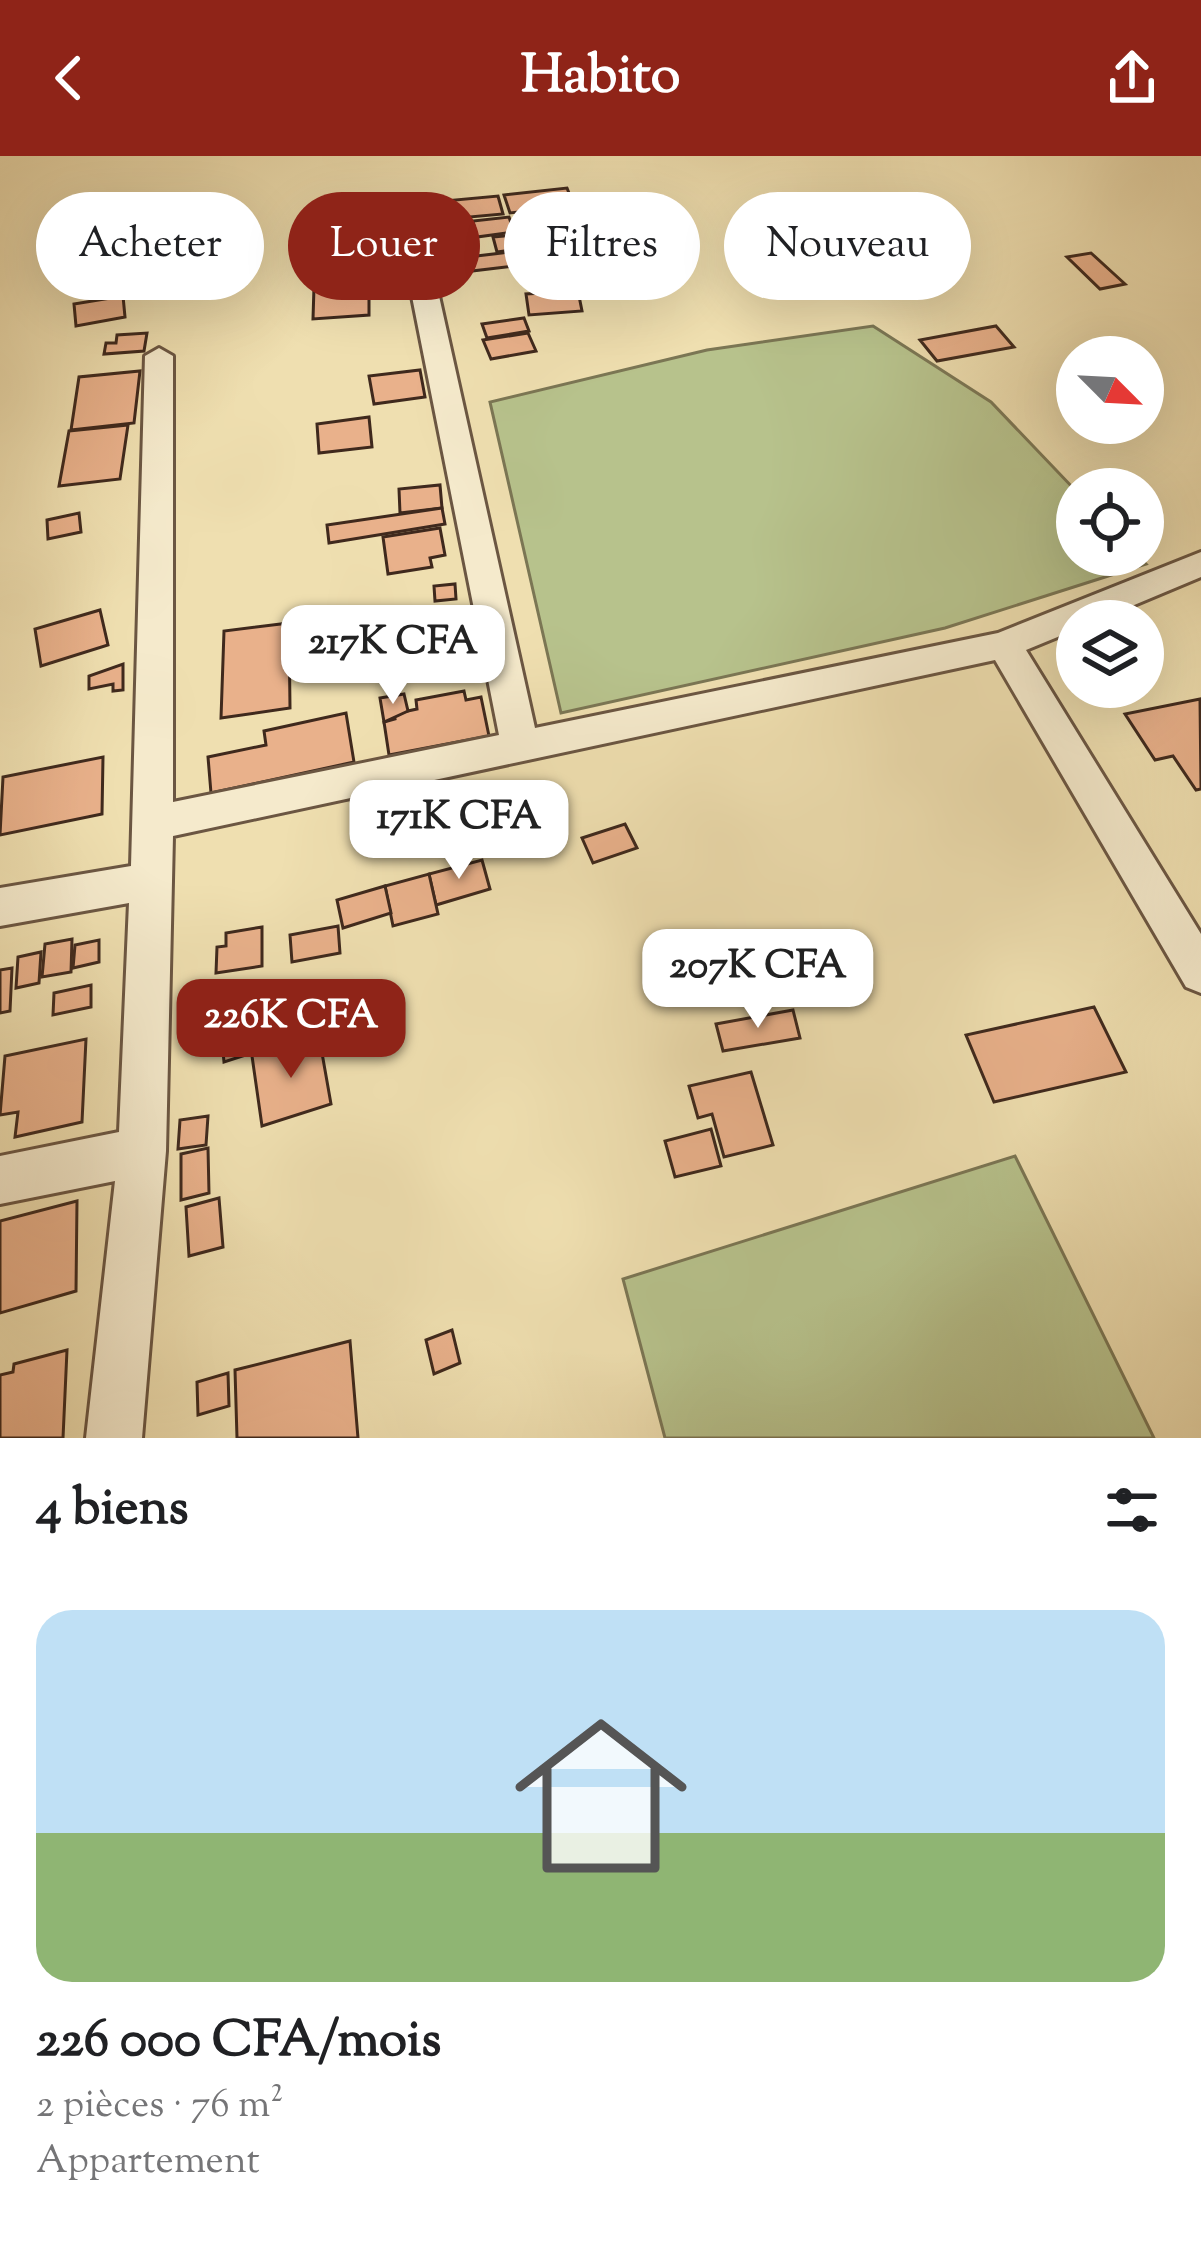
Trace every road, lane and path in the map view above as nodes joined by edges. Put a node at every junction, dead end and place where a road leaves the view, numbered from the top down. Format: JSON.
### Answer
{"nodes":[{"id":1,"x":427,"y":300,"type":"edge"},
{"id":2,"x":159,"y":356,"type":"dead end"},
{"id":3,"x":1201,"y":564,"type":"edge"},
{"id":4,"x":1004,"y":645,"type":"junction"},
{"id":5,"x":520,"y":745,"type":"junction"},
{"id":6,"x":153,"y":823,"type":"junction"},
{"id":7,"x":151,"y":881,"type":"junction"},
{"id":8,"x":0,"y":908,"type":"edge"},
{"id":9,"x":1201,"y":973,"type":"edge"},
{"id":10,"x":142,"y":1151,"type":"junction"},
{"id":11,"x":0,"y":1180,"type":"edge"},
{"id":12,"x":114,"y":1438,"type":"edge"}],
"edges":[{"from":1,"to":5,"type":"street"},
{"from":2,"to":6,"type":"street"},
{"from":3,"to":4,"type":"street"},
{"from":4,"to":5,"type":"street"},
{"from":4,"to":9,"type":"street"},
{"from":5,"to":6,"type":"street"},
{"from":6,"to":7,"type":"street"},
{"from":7,"to":8,"type":"street"},
{"from":7,"to":10,"type":"street"},
{"from":10,"to":11,"type":"street"},
{"from":10,"to":12,"type":"street"}]}
